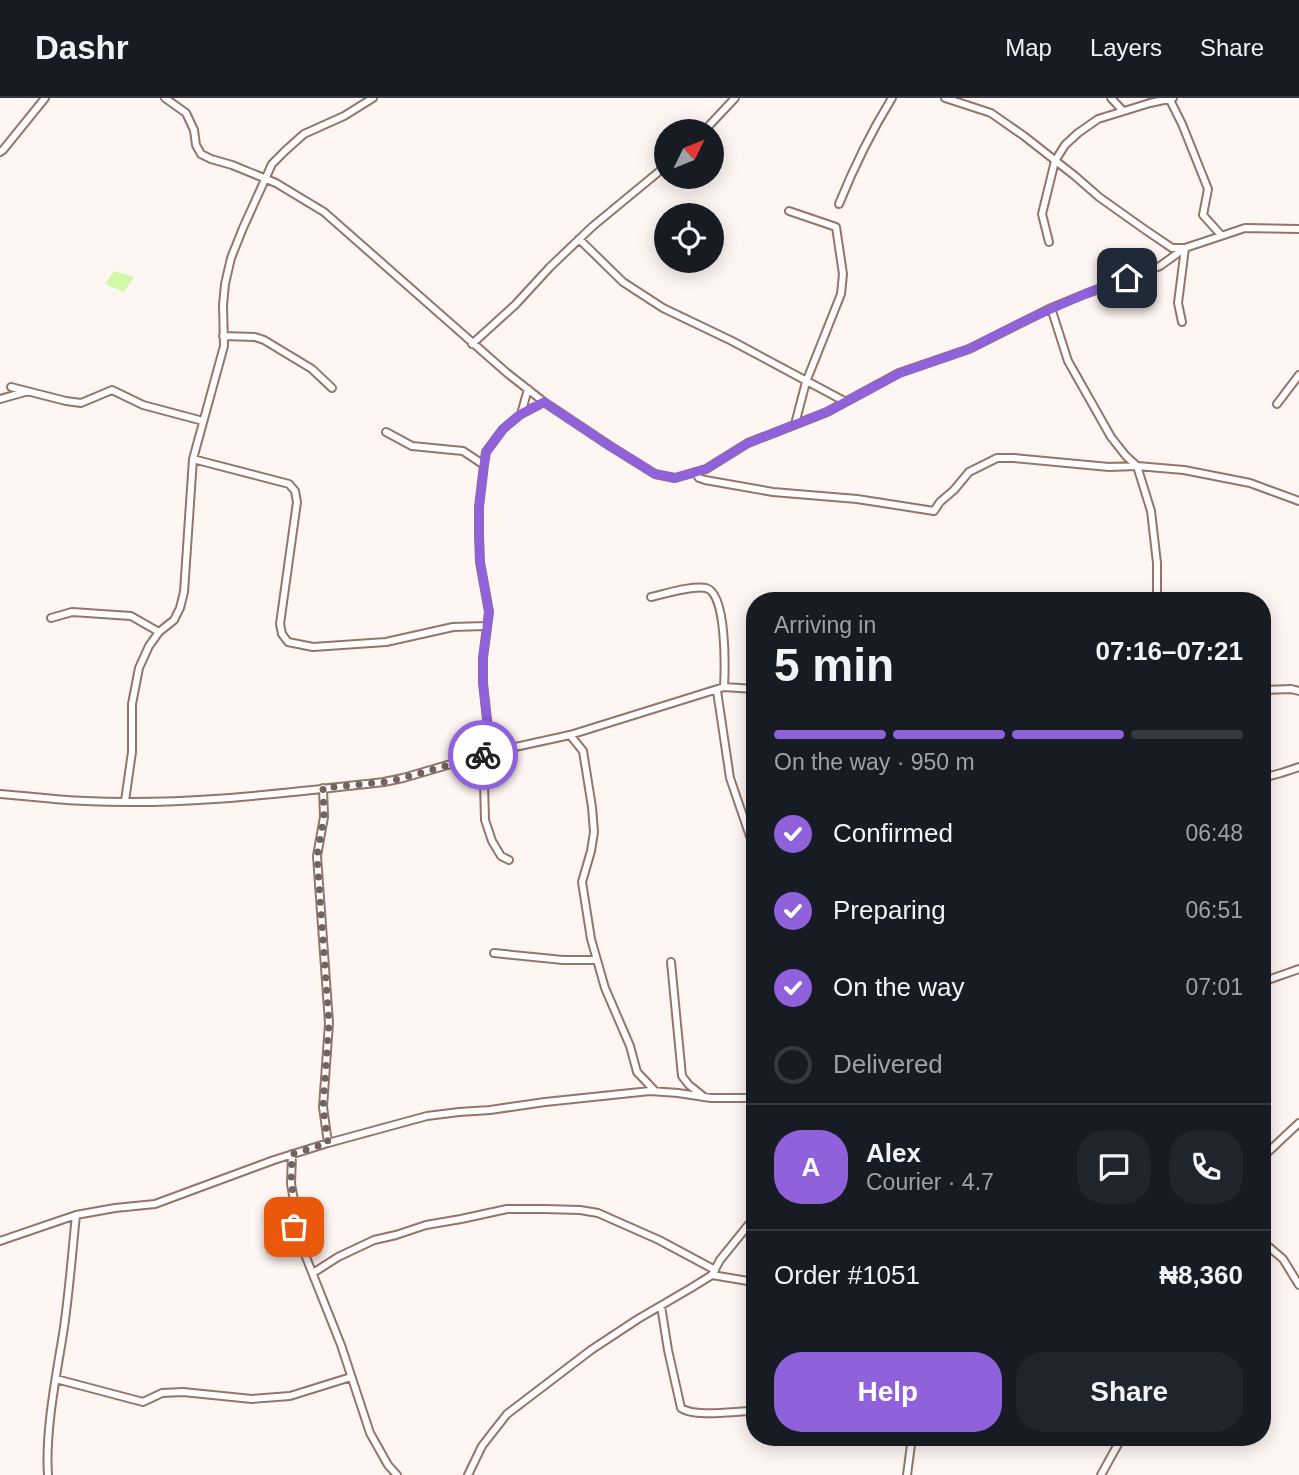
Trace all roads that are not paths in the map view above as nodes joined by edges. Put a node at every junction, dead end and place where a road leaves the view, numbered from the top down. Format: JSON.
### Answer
{"nodes":[{"id":1,"x":45,"y":98,"type":"edge"},
{"id":2,"x":165,"y":98,"type":"edge"},
{"id":3,"x":373,"y":98,"type":"edge"},
{"id":4,"x":735,"y":98,"type":"edge"},
{"id":5,"x":892,"y":98,"type":"edge"},
{"id":6,"x":945,"y":98,"type":"edge"},
{"id":7,"x":1111,"y":98,"type":"edge"},
{"id":8,"x":1171,"y":98,"type":"edge"},
{"id":9,"x":1123,"y":111,"type":"junction"},
{"id":10,"x":715,"y":119,"type":"edge"},
{"id":11,"x":0,"y":152,"type":"edge"},
{"id":12,"x":1055,"y":161,"type":"junction"},
{"id":13,"x":654,"y":175,"type":"edge"},
{"id":14,"x":266,"y":179,"type":"junction"},
{"id":15,"x":839,"y":204,"type":"dead end"},
{"id":16,"x":789,"y":211,"type":"dead end"},
{"id":17,"x":1299,"y":229,"type":"edge"},
{"id":18,"x":1221,"y":235,"type":"junction"},
{"id":19,"x":579,"y":239,"type":"junction"},
{"id":20,"x":1049,"y":242,"type":"dead end"},
{"id":21,"x":1185,"y":248,"type":"junction"},
{"id":22,"x":1051,"y":309,"type":"junction"},
{"id":23,"x":1182,"y":322,"type":"dead end"},
{"id":24,"x":223,"y":336,"type":"junction"},
{"id":25,"x":471,"y":344,"type":"junction"},
{"id":26,"x":1299,"y":375,"type":"edge"},
{"id":27,"x":806,"y":382,"type":"junction"},
{"id":28,"x":11,"y":387,"type":"dead end"},
{"id":29,"x":332,"y":388,"type":"dead end"},
{"id":30,"x":528,"y":389,"type":"junction"},
{"id":31,"x":27,"y":391,"type":"junction"},
{"id":32,"x":0,"y":399,"type":"edge"},
{"id":33,"x":544,"y":402,"type":"junction"},
{"id":34,"x":846,"y":402,"type":"junction"},
{"id":35,"x":1277,"y":404,"type":"dead end"},
{"id":36,"x":521,"y":414,"type":"junction"},
{"id":37,"x":203,"y":421,"type":"junction"},
{"id":38,"x":795,"y":424,"type":"junction"},
{"id":39,"x":386,"y":432,"type":"dead end"},
{"id":40,"x":194,"y":459,"type":"junction"},
{"id":41,"x":484,"y":465,"type":"junction"},
{"id":42,"x":1137,"y":466,"type":"junction"},
{"id":43,"x":695,"y":472,"type":"junction"},
{"id":44,"x":1299,"y":501,"type":"edge"},
{"id":45,"x":1157,"y":592,"type":"edge"},
{"id":46,"x":651,"y":597,"type":"dead end"},
{"id":47,"x":51,"y":618,"type":"dead end"},
{"id":48,"x":486,"y":626,"type":"junction"},
{"id":49,"x":159,"y":632,"type":"junction"},
{"id":50,"x":724,"y":687,"type":"junction"},
{"id":51,"x":746,"y":688,"type":"edge"},
{"id":52,"x":1271,"y":690,"type":"edge"},
{"id":53,"x":717,"y":691,"type":"junction"},
{"id":54,"x":1299,"y":691,"type":"edge"},
{"id":55,"x":570,"y":735,"type":"junction"},
{"id":56,"x":492,"y":752,"type":"junction"},
{"id":57,"x":480,"y":756,"type":"junction"},
{"id":58,"x":1299,"y":767,"type":"edge"},
{"id":59,"x":1271,"y":776,"type":"edge"},
{"id":60,"x":323,"y":788,"type":"junction"},
{"id":61,"x":0,"y":794,"type":"edge"},
{"id":62,"x":125,"y":801,"type":"junction"},
{"id":63,"x":746,"y":825,"type":"edge"},
{"id":64,"x":509,"y":860,"type":"dead end"},
{"id":65,"x":494,"y":953,"type":"dead end"},
{"id":66,"x":596,"y":960,"type":"junction"},
{"id":67,"x":671,"y":962,"type":"dead end"},
{"id":68,"x":1299,"y":969,"type":"edge"},
{"id":69,"x":1271,"y":979,"type":"edge"},
{"id":70,"x":654,"y":1091,"type":"junction"},
{"id":71,"x":705,"y":1097,"type":"junction"},
{"id":72,"x":746,"y":1098,"type":"edge"},
{"id":73,"x":1299,"y":1123,"type":"edge"},
{"id":74,"x":328,"y":1143,"type":"junction"},
{"id":75,"x":1271,"y":1149,"type":"edge"},
{"id":76,"x":292,"y":1154,"type":"junction"},
{"id":77,"x":76,"y":1215,"type":"junction"},
{"id":78,"x":746,"y":1228,"type":"edge"},
{"id":79,"x":0,"y":1241,"type":"edge"},
{"id":80,"x":1271,"y":1249,"type":"edge"},
{"id":81,"x":713,"y":1272,"type":"junction"},
{"id":82,"x":313,"y":1273,"type":"junction"},
{"id":83,"x":746,"y":1280,"type":"edge"},
{"id":84,"x":1299,"y":1285,"type":"edge"},
{"id":85,"x":661,"y":1306,"type":"junction"},
{"id":86,"x":351,"y":1377,"type":"junction"},
{"id":87,"x":56,"y":1378,"type":"junction"},
{"id":88,"x":746,"y":1411,"type":"edge"},
{"id":89,"x":911,"y":1446,"type":"edge"},
{"id":90,"x":1117,"y":1446,"type":"edge"},
{"id":91,"x":48,"y":1475,"type":"edge"},
{"id":92,"x":397,"y":1475,"type":"edge"},
{"id":93,"x":468,"y":1475,"type":"edge"},
{"id":94,"x":907,"y":1475,"type":"edge"},
{"id":95,"x":1101,"y":1475,"type":"edge"}],
"edges":[{"from":1,"to":11,"type":"street"},
{"from":2,"to":14,"type":"street"},
{"from":3,"to":14,"type":"street"},
{"from":4,"to":10,"type":"street"},
{"from":5,"to":15,"type":"street"},
{"from":6,"to":12,"type":"street"},
{"from":7,"to":9,"type":"street"},
{"from":8,"to":9,"type":"street"},
{"from":8,"to":18,"type":"street"},
{"from":9,"to":12,"type":"street"},
{"from":12,"to":20,"type":"street"},
{"from":12,"to":21,"type":"street"},
{"from":13,"to":19,"type":"street"},
{"from":14,"to":24,"type":"street"},
{"from":14,"to":25,"type":"street"},
{"from":16,"to":27,"type":"street"},
{"from":17,"to":18,"type":"street"},
{"from":18,"to":21,"type":"street"},
{"from":19,"to":25,"type":"street"},
{"from":19,"to":27,"type":"street"},
{"from":21,"to":22,"type":"street"},
{"from":21,"to":23,"type":"street"},
{"from":22,"to":34,"type":"street"},
{"from":22,"to":42,"type":"street"},
{"from":24,"to":29,"type":"street"},
{"from":24,"to":37,"type":"street"},
{"from":25,"to":30,"type":"street"},
{"from":26,"to":35,"type":"street"},
{"from":27,"to":34,"type":"street"},
{"from":27,"to":38,"type":"street"},
{"from":28,"to":31,"type":"street"},
{"from":30,"to":33,"type":"street"},
{"from":30,"to":36,"type":"street"},
{"from":31,"to":32,"type":"street"},
{"from":31,"to":37,"type":"street"},
{"from":33,"to":36,"type":"street"},
{"from":33,"to":43,"type":"street"},
{"from":34,"to":38,"type":"street"},
{"from":36,"to":41,"type":"street"},
{"from":37,"to":40,"type":"street"},
{"from":38,"to":43,"type":"street"},
{"from":39,"to":41,"type":"street"},
{"from":40,"to":48,"type":"street"},
{"from":40,"to":49,"type":"street"},
{"from":41,"to":48,"type":"street"},
{"from":42,"to":43,"type":"street"},
{"from":42,"to":44,"type":"street"},
{"from":42,"to":45,"type":"street"},
{"from":46,"to":50,"type":"street"},
{"from":47,"to":49,"type":"street"},
{"from":48,"to":56,"type":"street"},
{"from":49,"to":62,"type":"street"},
{"from":50,"to":51,"type":"street"},
{"from":50,"to":53,"type":"street"},
{"from":52,"to":54,"type":"street"},
{"from":53,"to":55,"type":"street"},
{"from":53,"to":63,"type":"street"},
{"from":55,"to":56,"type":"street"},
{"from":55,"to":66,"type":"street"},
{"from":56,"to":57,"type":"street"},
{"from":57,"to":60,"type":"street"},
{"from":57,"to":64,"type":"street"},
{"from":58,"to":59,"type":"street"},
{"from":60,"to":62,"type":"street"},
{"from":60,"to":74,"type":"street"},
{"from":61,"to":62,"type":"street"},
{"from":65,"to":66,"type":"street"},
{"from":66,"to":70,"type":"street"},
{"from":67,"to":71,"type":"street"},
{"from":68,"to":69,"type":"street"},
{"from":70,"to":71,"type":"street"},
{"from":70,"to":74,"type":"street"},
{"from":71,"to":72,"type":"street"},
{"from":73,"to":75,"type":"street"},
{"from":74,"to":76,"type":"street"},
{"from":76,"to":77,"type":"street"},
{"from":76,"to":82,"type":"street"},
{"from":77,"to":79,"type":"street"},
{"from":77,"to":87,"type":"street"},
{"from":78,"to":81,"type":"street"},
{"from":80,"to":84,"type":"street"},
{"from":81,"to":82,"type":"street"},
{"from":81,"to":83,"type":"street"},
{"from":81,"to":85,"type":"street"},
{"from":82,"to":86,"type":"street"},
{"from":85,"to":88,"type":"street"},
{"from":85,"to":93,"type":"street"},
{"from":86,"to":87,"type":"street"},
{"from":86,"to":92,"type":"street"},
{"from":87,"to":91,"type":"street"},
{"from":89,"to":94,"type":"street"},
{"from":90,"to":95,"type":"street"}]}
